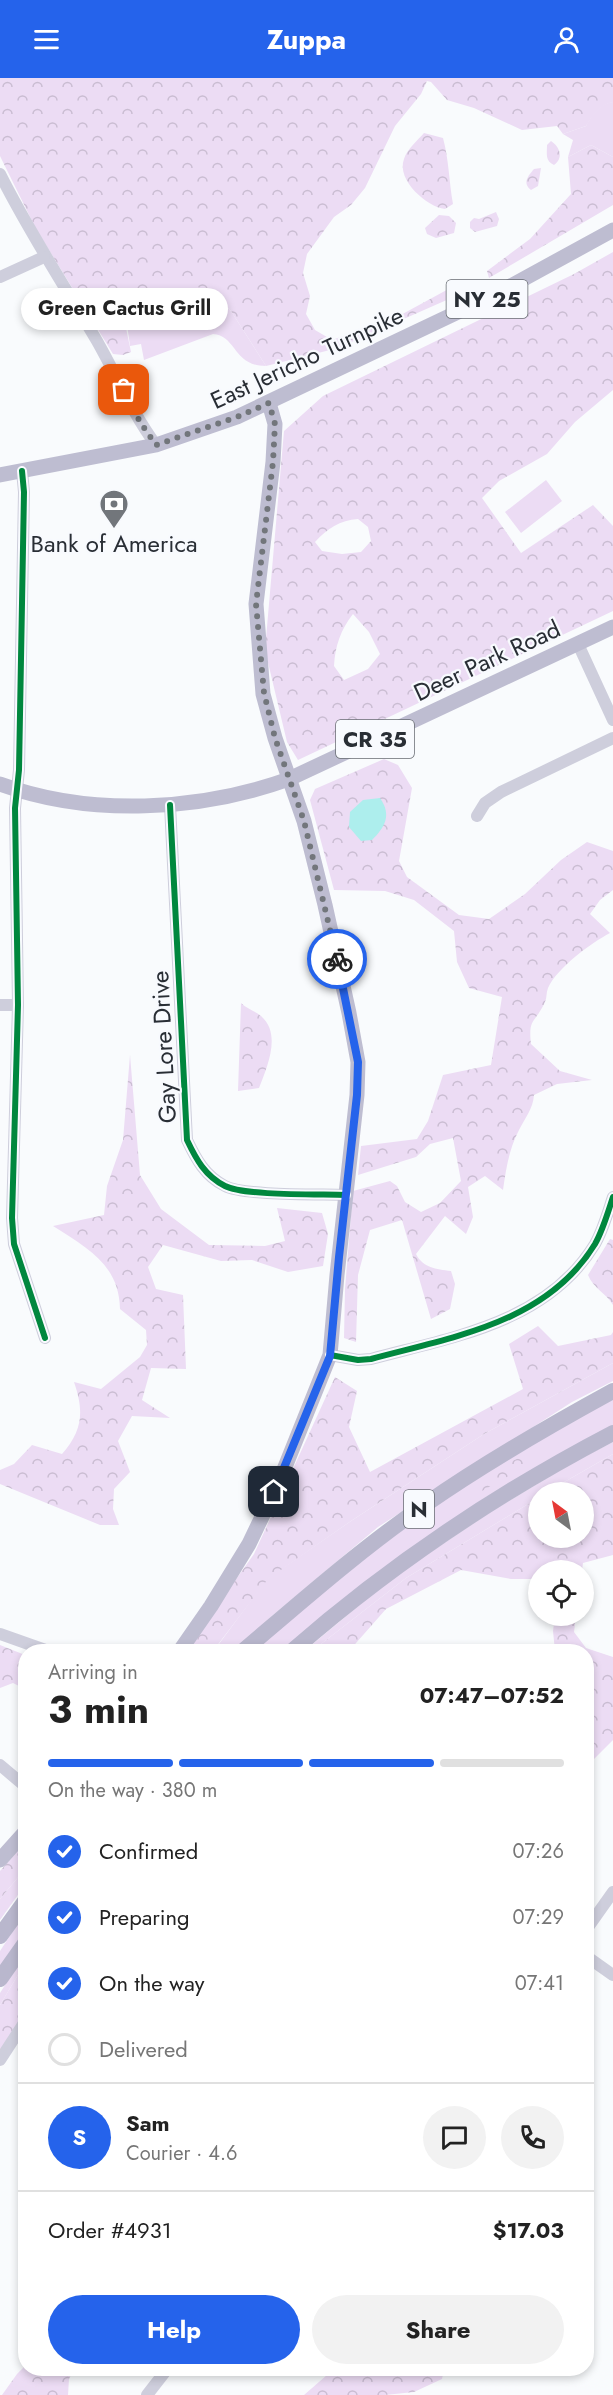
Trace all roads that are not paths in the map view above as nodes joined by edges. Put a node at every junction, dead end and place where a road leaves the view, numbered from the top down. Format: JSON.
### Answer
{"nodes":[{"id":1,"x":0,"y":174,"type":"edge"},
{"id":2,"x":613,"y":230,"type":"edge"},
{"id":3,"x":44,"y":257,"type":"junction"},
{"id":4,"x":0,"y":277,"type":"edge"},
{"id":5,"x":269,"y":403,"type":"junction"},
{"id":6,"x":156,"y":445,"type":"junction"},
{"id":7,"x":22,"y":471,"type":"junction"},
{"id":8,"x":0,"y":475,"type":"edge"},
{"id":9,"x":613,"y":627,"type":"edge"},
{"id":10,"x":578,"y":644,"type":"junction"},
{"id":11,"x":613,"y":720,"type":"edge"},
{"id":12,"x":613,"y":738,"type":"edge"},
{"id":13,"x":289,"y":779,"type":"junction"},
{"id":14,"x":0,"y":784,"type":"edge"},
{"id":15,"x":17,"y":790,"type":"junction"},
{"id":16,"x":170,"y":805,"type":"junction"},
{"id":17,"x":477,"y":816,"type":"dead end"},
{"id":18,"x":0,"y":1005,"type":"edge"},
{"id":19,"x":18,"y":1005,"type":"junction"},
{"id":20,"x":346,"y":1195,"type":"junction"},
{"id":21,"x":613,"y":1197,"type":"edge"},
{"id":22,"x":45,"y":1338,"type":"dead end"},
{"id":23,"x":330,"y":1356,"type":"junction"},
{"id":24,"x":613,"y":1390,"type":"edge"},
{"id":25,"x":613,"y":1433,"type":"edge"},
{"id":26,"x":0,"y":1634,"type":"edge"},
{"id":27,"x":28,"y":1644,"type":"edge"},
{"id":28,"x":185,"y":1644,"type":"edge"},
{"id":29,"x":251,"y":1644,"type":"edge"},
{"id":30,"x":300,"y":1644,"type":"edge"},
{"id":31,"x":0,"y":1765,"type":"edge"},
{"id":32,"x":18,"y":1780,"type":"edge"},
{"id":33,"x":18,"y":1840,"type":"edge"},
{"id":34,"x":0,"y":1860,"type":"edge"},
{"id":35,"x":613,"y":1892,"type":"edge"},
{"id":36,"x":18,"y":1911,"type":"edge"},
{"id":37,"x":594,"y":1919,"type":"edge"},
{"id":38,"x":0,"y":1936,"type":"edge"},
{"id":39,"x":18,"y":1953,"type":"edge"},
{"id":40,"x":594,"y":1962,"type":"edge"},
{"id":41,"x":613,"y":1975,"type":"edge"},
{"id":42,"x":0,"y":1979,"type":"edge"},
{"id":43,"x":18,"y":2032,"type":"edge"},
{"id":44,"x":0,"y":2060,"type":"edge"},
{"id":45,"x":162,"y":2376,"type":"edge"},
{"id":46,"x":147,"y":2395,"type":"edge"}],
"edges":[{"from":1,"to":3,"type":"street"},
{"from":2,"to":5,"type":"main road","name":"East Jericho Turnpike","number":"NY 25"},
{"from":3,"to":4,"type":"street"},
{"from":3,"to":6,"type":"street"},
{"from":5,"to":6,"type":"main road","name":"East Jericho Turnpike","number":"NY 25"},
{"from":5,"to":13,"type":"main road"},
{"from":6,"to":7,"type":"main road","name":"East Jericho Turnpike","number":"NY 25"},
{"from":7,"to":8,"type":"main road","name":"East Jericho Turnpike","number":"NY 25"},
{"from":7,"to":15,"type":"street"},
{"from":9,"to":10,"type":"main road","name":"Deer Park Road","number":"CR 35"},
{"from":10,"to":11,"type":"street"},
{"from":10,"to":13,"type":"main road","name":"Deer Park Road","number":"CR 35"},
{"from":12,"to":17,"type":"street"},
{"from":13,"to":16,"type":"main road","name":"Deer Park Road","number":"CR 35"},
{"from":13,"to":20,"type":"main road"},
{"from":14,"to":15,"type":"main road","name":"Deer Park Road","number":"CR 35"},
{"from":15,"to":16,"type":"main road","name":"Deer Park Road","number":"CR 35"},
{"from":15,"to":19,"type":"street"},
{"from":16,"to":20,"type":"street","name":"Gay Lore Drive"},
{"from":18,"to":19,"type":"street"},
{"from":19,"to":22,"type":"street"},
{"from":20,"to":23,"type":"main road"},
{"from":21,"to":23,"type":"street"},
{"from":23,"to":28,"type":"main road"},
{"from":24,"to":29,"type":"highway","number":"N"},
{"from":25,"to":30,"type":"highway","number":"N"},
{"from":26,"to":27,"type":"street"},
{"from":31,"to":32,"type":"street"},
{"from":33,"to":34,"type":"main road"},
{"from":35,"to":37,"type":"street"},
{"from":36,"to":38,"type":"highway"},
{"from":39,"to":42,"type":"highway"},
{"from":40,"to":41,"type":"street"},
{"from":43,"to":44,"type":"street"},
{"from":45,"to":46,"type":"street"}]}
